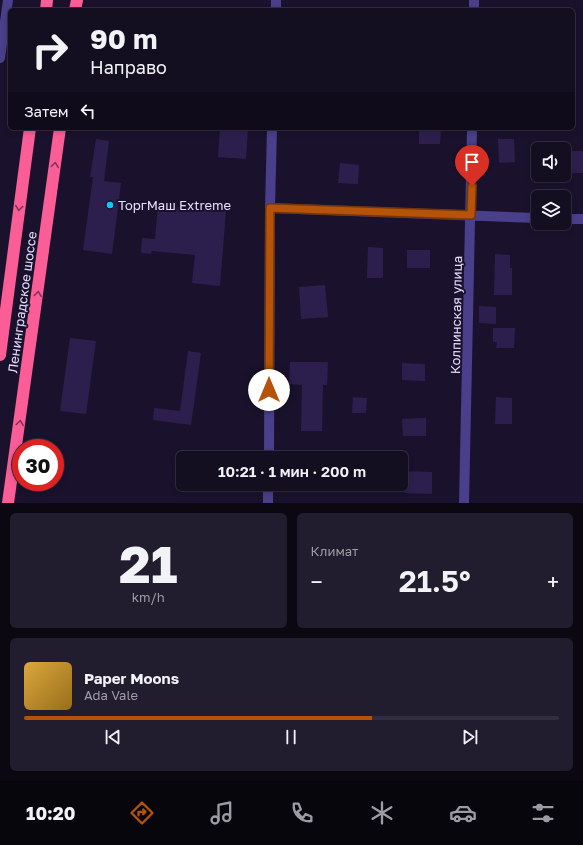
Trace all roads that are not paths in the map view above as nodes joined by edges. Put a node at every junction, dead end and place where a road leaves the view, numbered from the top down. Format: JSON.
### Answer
{"nodes":[{"id":1,"x":8,"y":0,"type":"edge"},
{"id":2,"x":0,"y":58,"type":"edge"},
{"id":3,"x":30,"y":130,"type":"edge"},
{"id":4,"x":60,"y":130,"type":"edge"},
{"id":5,"x":272,"y":130,"type":"edge"},
{"id":6,"x":472,"y":130,"type":"edge"},
{"id":7,"x":270,"y":208,"type":"junction"},
{"id":8,"x":471,"y":215,"type":"junction"},
{"id":9,"x":531,"y":218,"type":"edge"},
{"id":10,"x":571,"y":219,"type":"edge"},
{"id":11,"x":583,"y":219,"type":"edge"},
{"id":12,"x":0,"y":355,"type":"edge"},
{"id":13,"x":269,"y":451,"type":"edge"},
{"id":14,"x":268,"y":491,"type":"edge"},
{"id":15,"x":8,"y":503,"type":"edge"},
{"id":16,"x":268,"y":503,"type":"edge"},
{"id":17,"x":464,"y":503,"type":"edge"}],
"edges":[{"from":1,"to":2,"type":"street"},
{"from":3,"to":12,"type":"highway","name":"Ленинградское шоссе","one_way":true},
{"from":15,"to":4,"type":"highway","name":"Ленинградское шоссе","one_way":true},
{"from":5,"to":7,"type":"street"},
{"from":6,"to":8,"type":"street","name":"Колпинская улица"},
{"from":7,"to":8,"type":"street"},
{"from":7,"to":13,"type":"street"},
{"from":8,"to":9,"type":"street"},
{"from":8,"to":17,"type":"street","name":"Колпинская улица"},
{"from":10,"to":11,"type":"street"},
{"from":14,"to":16,"type":"street"}]}
